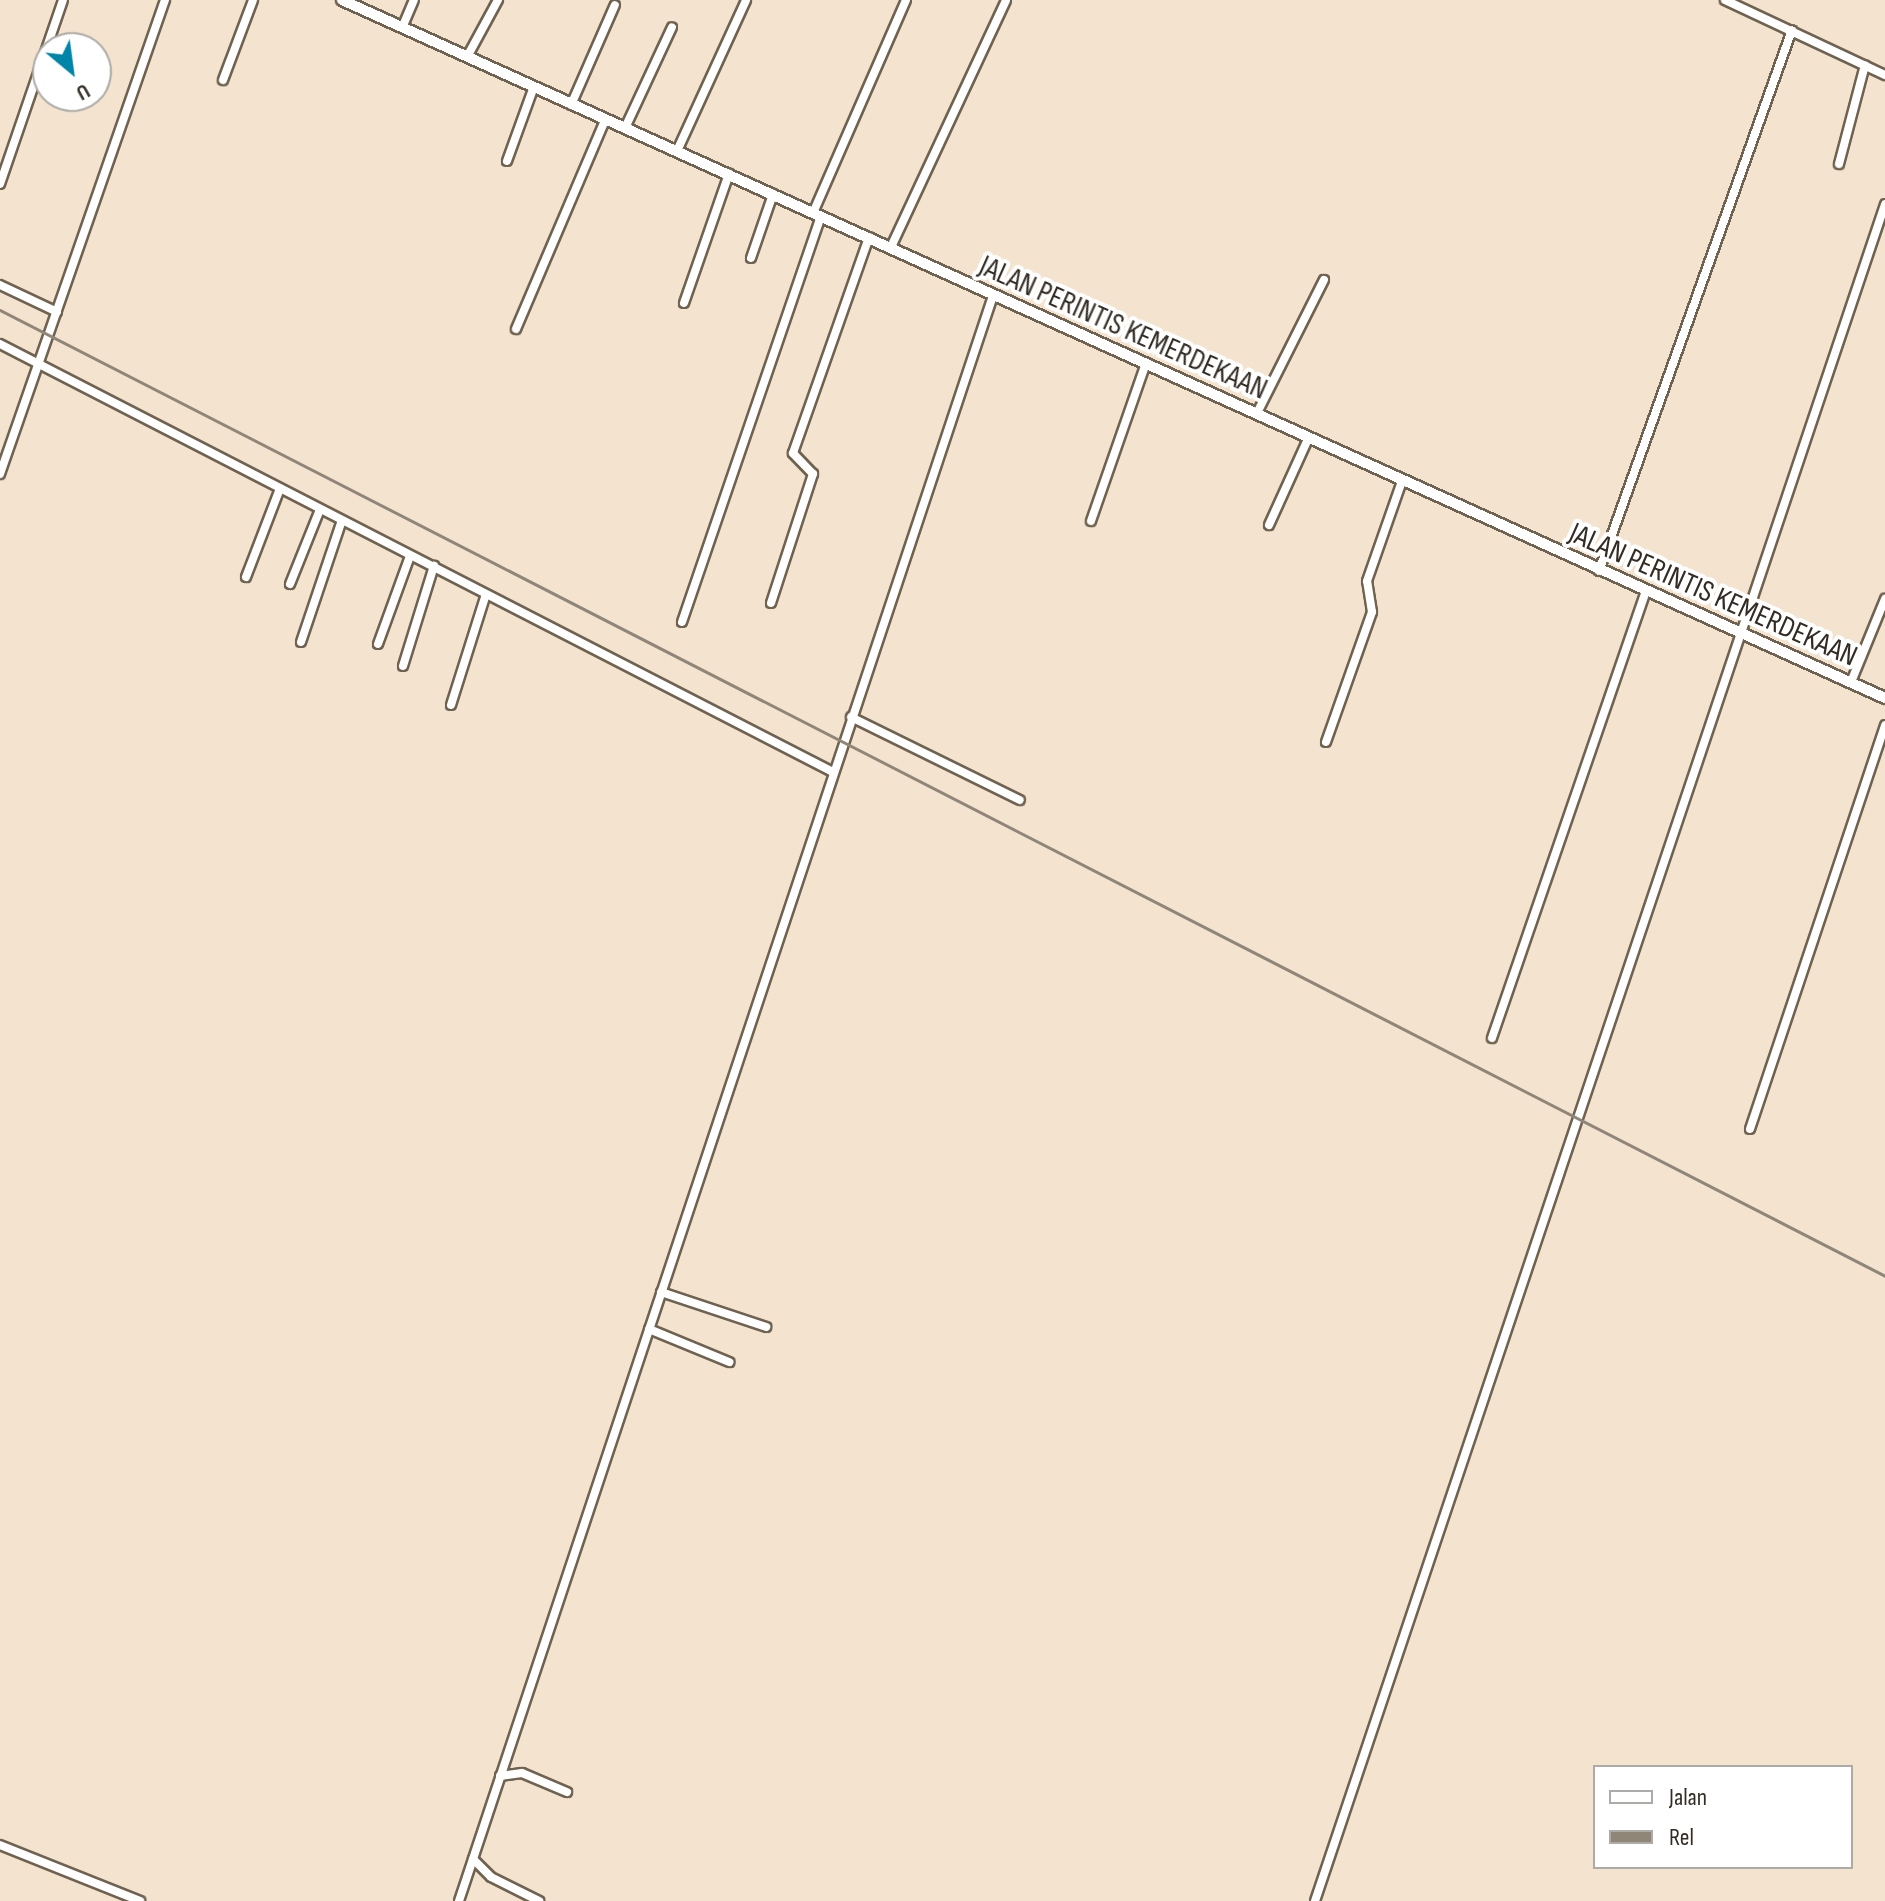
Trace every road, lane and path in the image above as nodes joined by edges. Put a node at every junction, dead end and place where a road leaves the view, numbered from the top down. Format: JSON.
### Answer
{"nodes":[{"id":1,"x":63,"y":0,"type":"edge"},
{"id":2,"x":165,"y":0,"type":"edge"},
{"id":3,"x":253,"y":0,"type":"edge"},
{"id":4,"x":342,"y":0,"type":"edge"},
{"id":5,"x":414,"y":0,"type":"edge"},
{"id":6,"x":498,"y":0,"type":"edge"},
{"id":7,"x":746,"y":0,"type":"edge"},
{"id":8,"x":906,"y":0,"type":"edge"},
{"id":9,"x":1006,"y":0,"type":"edge"},
{"id":10,"x":1725,"y":0,"type":"edge"},
{"id":11,"x":615,"y":5,"type":"dead end"},
{"id":12,"x":672,"y":27,"type":"dead end"},
{"id":13,"x":402,"y":28,"type":"junction"},
{"id":14,"x":1792,"y":30,"type":"junction"},
{"id":15,"x":467,"y":57,"type":"junction"},
{"id":16,"x":1865,"y":65,"type":"junction"},
{"id":17,"x":1885,"y":75,"type":"edge"},
{"id":18,"x":223,"y":80,"type":"dead end"},
{"id":19,"x":533,"y":89,"type":"junction"},
{"id":20,"x":571,"y":105,"type":"junction"},
{"id":21,"x":605,"y":120,"type":"junction"},
{"id":22,"x":625,"y":128,"type":"junction"},
{"id":23,"x":677,"y":151,"type":"junction"},
{"id":24,"x":507,"y":161,"type":"dead end"},
{"id":25,"x":1839,"y":164,"type":"dead end"},
{"id":26,"x":729,"y":174,"type":"junction"},
{"id":27,"x":0,"y":184,"type":"edge"},
{"id":28,"x":773,"y":194,"type":"junction"},
{"id":29,"x":1885,"y":204,"type":"edge"},
{"id":30,"x":817,"y":215,"type":"junction"},
{"id":31,"x":869,"y":237,"type":"junction"},
{"id":32,"x":891,"y":247,"type":"junction"},
{"id":33,"x":751,"y":258,"type":"dead end"},
{"id":34,"x":1324,"y":280,"type":"dead end"},
{"id":35,"x":0,"y":285,"type":"edge"},
{"id":36,"x":993,"y":296,"type":"junction"},
{"id":37,"x":684,"y":303,"type":"dead end"},
{"id":38,"x":57,"y":312,"type":"junction"},
{"id":39,"x":516,"y":329,"type":"dead end"},
{"id":40,"x":0,"y":344,"type":"edge"},
{"id":41,"x":1146,"y":363,"type":"junction"},
{"id":42,"x":36,"y":365,"type":"junction"},
{"id":43,"x":1257,"y":413,"type":"junction"},
{"id":44,"x":1308,"y":439,"type":"junction"},
{"id":45,"x":0,"y":474,"type":"edge"},
{"id":46,"x":1402,"y":481,"type":"junction"},
{"id":47,"x":279,"y":491,"type":"junction"},
{"id":48,"x":319,"y":512,"type":"junction"},
{"id":49,"x":1091,"y":521,"type":"dead end"},
{"id":50,"x":341,"y":523,"type":"junction"},
{"id":51,"x":1269,"y":525,"type":"dead end"},
{"id":52,"x":410,"y":556,"type":"junction"},
{"id":53,"x":434,"y":566,"type":"junction"},
{"id":54,"x":1599,"y":571,"type":"junction"},
{"id":55,"x":246,"y":577,"type":"dead end"},
{"id":56,"x":290,"y":584,"type":"dead end"},
{"id":57,"x":486,"y":594,"type":"junction"},
{"id":58,"x":1645,"y":594,"type":"junction"},
{"id":59,"x":1885,"y":599,"type":"edge"},
{"id":60,"x":771,"y":603,"type":"dead end"},
{"id":61,"x":682,"y":622,"type":"dead end"},
{"id":62,"x":1741,"y":635,"type":"junction"},
{"id":63,"x":301,"y":642,"type":"dead end"},
{"id":64,"x":378,"y":644,"type":"dead end"},
{"id":65,"x":403,"y":666,"type":"dead end"},
{"id":66,"x":1851,"y":682,"type":"junction"},
{"id":67,"x":1885,"y":698,"type":"edge"},
{"id":68,"x":451,"y":705,"type":"dead end"},
{"id":69,"x":851,"y":717,"type":"junction"},
{"id":70,"x":1885,"y":725,"type":"edge"},
{"id":71,"x":1326,"y":742,"type":"dead end"},
{"id":72,"x":831,"y":771,"type":"junction"},
{"id":73,"x":1020,"y":800,"type":"dead end"},
{"id":74,"x":1492,"y":1038,"type":"dead end"},
{"id":75,"x":1750,"y":1129,"type":"dead end"},
{"id":76,"x":661,"y":1292,"type":"junction"},
{"id":77,"x":766,"y":1327,"type":"dead end"},
{"id":78,"x":649,"y":1329,"type":"junction"},
{"id":79,"x":729,"y":1362,"type":"dead end"},
{"id":80,"x":500,"y":1776,"type":"junction"},
{"id":81,"x":567,"y":1792,"type":"dead end"},
{"id":82,"x":0,"y":1845,"type":"edge"},
{"id":83,"x":473,"y":1859,"type":"junction"},
{"id":84,"x":140,"y":1901,"type":"edge"},
{"id":85,"x":459,"y":1901,"type":"edge"},
{"id":86,"x":539,"y":1901,"type":"edge"},
{"id":87,"x":1315,"y":1901,"type":"edge"}],
"edges":[{"from":1,"to":27,"type":"street"},
{"from":2,"to":38,"type":"street"},
{"from":3,"to":18,"type":"street"},
{"from":4,"to":13,"type":"street","name":"JALAN PERINTIS KEMERDEKAAN"},
{"from":5,"to":13,"type":"street"},
{"from":6,"to":15,"type":"street"},
{"from":7,"to":23,"type":"street"},
{"from":8,"to":30,"type":"street"},
{"from":9,"to":32,"type":"street"},
{"from":10,"to":14,"type":"street"},
{"from":11,"to":20,"type":"street"},
{"from":12,"to":22,"type":"street"},
{"from":13,"to":15,"type":"street","name":"JALAN PERINTIS KEMERDEKAAN"},
{"from":14,"to":16,"type":"street"},
{"from":14,"to":54,"type":"street"},
{"from":15,"to":19,"type":"street","name":"JALAN PERINTIS KEMERDEKAAN"},
{"from":16,"to":17,"type":"street"},
{"from":16,"to":25,"type":"street"},
{"from":19,"to":20,"type":"street","name":"JALAN PERINTIS KEMERDEKAAN"},
{"from":19,"to":24,"type":"street"},
{"from":20,"to":21,"type":"street","name":"JALAN PERINTIS KEMERDEKAAN"},
{"from":21,"to":22,"type":"street","name":"JALAN PERINTIS KEMERDEKAAN"},
{"from":21,"to":39,"type":"street"},
{"from":22,"to":23,"type":"street","name":"JALAN PERINTIS KEMERDEKAAN"},
{"from":23,"to":26,"type":"street","name":"JALAN PERINTIS KEMERDEKAAN"},
{"from":26,"to":28,"type":"street","name":"JALAN PERINTIS KEMERDEKAAN"},
{"from":26,"to":37,"type":"street"},
{"from":28,"to":30,"type":"street","name":"JALAN PERINTIS KEMERDEKAAN"},
{"from":28,"to":33,"type":"street"},
{"from":29,"to":62,"type":"street"},
{"from":30,"to":31,"type":"street","name":"JALAN PERINTIS KEMERDEKAAN"},
{"from":30,"to":61,"type":"street"},
{"from":31,"to":32,"type":"street","name":"JALAN PERINTIS KEMERDEKAAN"},
{"from":31,"to":60,"type":"street"},
{"from":32,"to":36,"type":"street","name":"JALAN PERINTIS KEMERDEKAAN"},
{"from":34,"to":43,"type":"street"},
{"from":35,"to":38,"type":"street"},
{"from":36,"to":41,"type":"street","name":"JALAN PERINTIS KEMERDEKAAN"},
{"from":36,"to":69,"type":"street"},
{"from":38,"to":42,"type":"street"},
{"from":40,"to":42,"type":"street"},
{"from":41,"to":43,"type":"street","name":"JALAN PERINTIS KEMERDEKAAN"},
{"from":41,"to":49,"type":"street"},
{"from":42,"to":45,"type":"street"},
{"from":42,"to":47,"type":"street"},
{"from":43,"to":44,"type":"street","name":"JALAN PERINTIS KEMERDEKAAN"},
{"from":44,"to":46,"type":"street","name":"JALAN PERINTIS KEMERDEKAAN"},
{"from":44,"to":51,"type":"street"},
{"from":46,"to":54,"type":"street","name":"JALAN PERINTIS KEMERDEKAAN"},
{"from":46,"to":71,"type":"street"},
{"from":47,"to":48,"type":"street"},
{"from":47,"to":55,"type":"street"},
{"from":48,"to":50,"type":"street"},
{"from":48,"to":56,"type":"street"},
{"from":50,"to":52,"type":"street"},
{"from":50,"to":63,"type":"street"},
{"from":52,"to":53,"type":"street"},
{"from":52,"to":64,"type":"street"},
{"from":53,"to":57,"type":"street"},
{"from":53,"to":65,"type":"street"},
{"from":54,"to":58,"type":"street","name":"JALAN PERINTIS KEMERDEKAAN"},
{"from":57,"to":68,"type":"street"},
{"from":57,"to":72,"type":"street"},
{"from":58,"to":62,"type":"street","name":"JALAN PERINTIS KEMERDEKAAN"},
{"from":58,"to":74,"type":"street"},
{"from":59,"to":66,"type":"street"},
{"from":62,"to":66,"type":"street","name":"JALAN PERINTIS KEMERDEKAAN"},
{"from":62,"to":87,"type":"street"},
{"from":66,"to":67,"type":"street","name":"JALAN PERINTIS KEMERDEKAAN"},
{"from":69,"to":72,"type":"street"},
{"from":69,"to":73,"type":"street"},
{"from":70,"to":75,"type":"street"},
{"from":72,"to":76,"type":"street"},
{"from":76,"to":77,"type":"street"},
{"from":76,"to":78,"type":"street"},
{"from":78,"to":79,"type":"street"},
{"from":78,"to":80,"type":"street"},
{"from":80,"to":81,"type":"street"},
{"from":80,"to":83,"type":"street"},
{"from":82,"to":84,"type":"street"},
{"from":83,"to":85,"type":"street"},
{"from":83,"to":86,"type":"street"}]}
